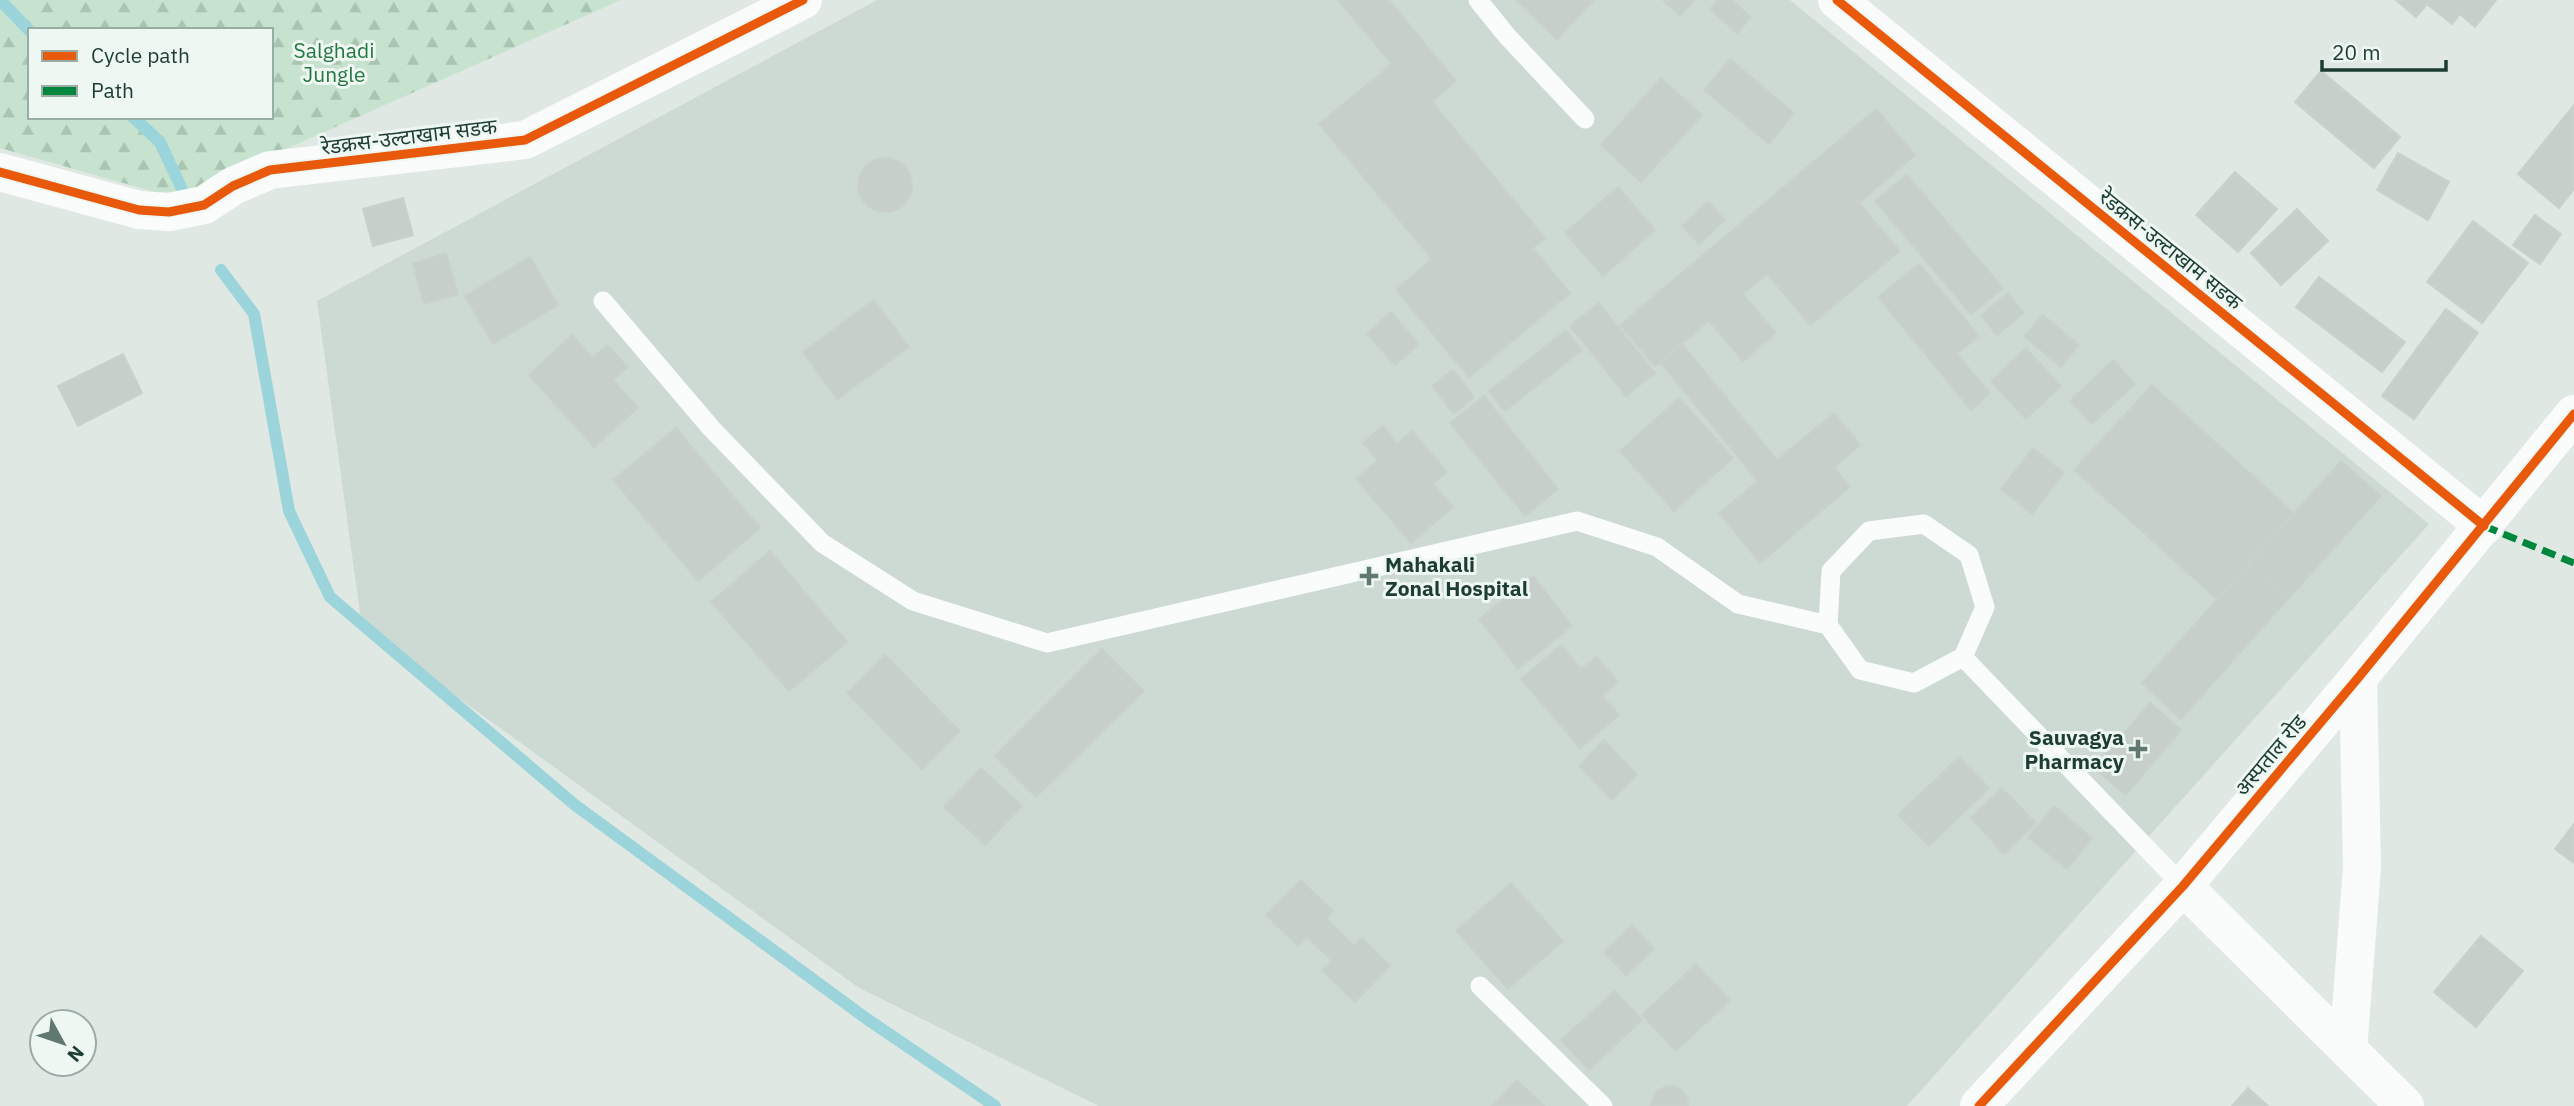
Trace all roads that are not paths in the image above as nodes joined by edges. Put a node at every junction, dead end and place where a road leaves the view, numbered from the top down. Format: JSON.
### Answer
{"nodes":[{"id":1,"x":803,"y":0,"type":"edge"},
{"id":2,"x":1478,"y":0,"type":"edge"},
{"id":3,"x":1837,"y":0,"type":"edge"},
{"id":4,"x":1585,"y":119,"type":"dead end"},
{"id":5,"x":0,"y":172,"type":"edge"},
{"id":6,"x":603,"y":301,"type":"dead end"},
{"id":7,"x":2574,"y":414,"type":"edge"},
{"id":8,"x":2484,"y":526,"type":"junction"},
{"id":9,"x":1828,"y":625,"type":"junction"},
{"id":10,"x":1963,"y":657,"type":"junction"},
{"id":11,"x":2358,"y":678,"type":"junction"},
{"id":12,"x":2183,"y":886,"type":"junction"},
{"id":13,"x":1480,"y":986,"type":"dead end"},
{"id":14,"x":2348,"y":1050,"type":"junction"},
{"id":15,"x":1603,"y":1106,"type":"edge"},
{"id":16,"x":1979,"y":1106,"type":"edge"},
{"id":17,"x":2405,"y":1106,"type":"edge"}],
"edges":[{"from":1,"to":5,"type":"street","name":"रेडक्रस-उल्टाखाम सडक"},
{"from":2,"to":4,"type":"lane"},
{"from":3,"to":8,"type":"street","name":"रेडक्रस-उल्टाखाम सडक"},
{"from":6,"to":9,"type":"lane"},
{"from":7,"to":8,"type":"street","name":"अस्पताल रोड"},
{"from":8,"to":11,"type":"street","name":"अस्पताल रोड"},
{"from":9,"to":10,"type":"lane"},
{"from":9,"to":10,"type":"lane"},
{"from":10,"to":12,"type":"lane"},
{"from":11,"to":12,"type":"street","name":"अस्पताल रोड"},
{"from":11,"to":14,"type":"street"},
{"from":12,"to":14,"type":"street"},
{"from":12,"to":16,"type":"street","name":"अस्पताल रोड"},
{"from":13,"to":15,"type":"lane"},
{"from":14,"to":17,"type":"street"}]}
